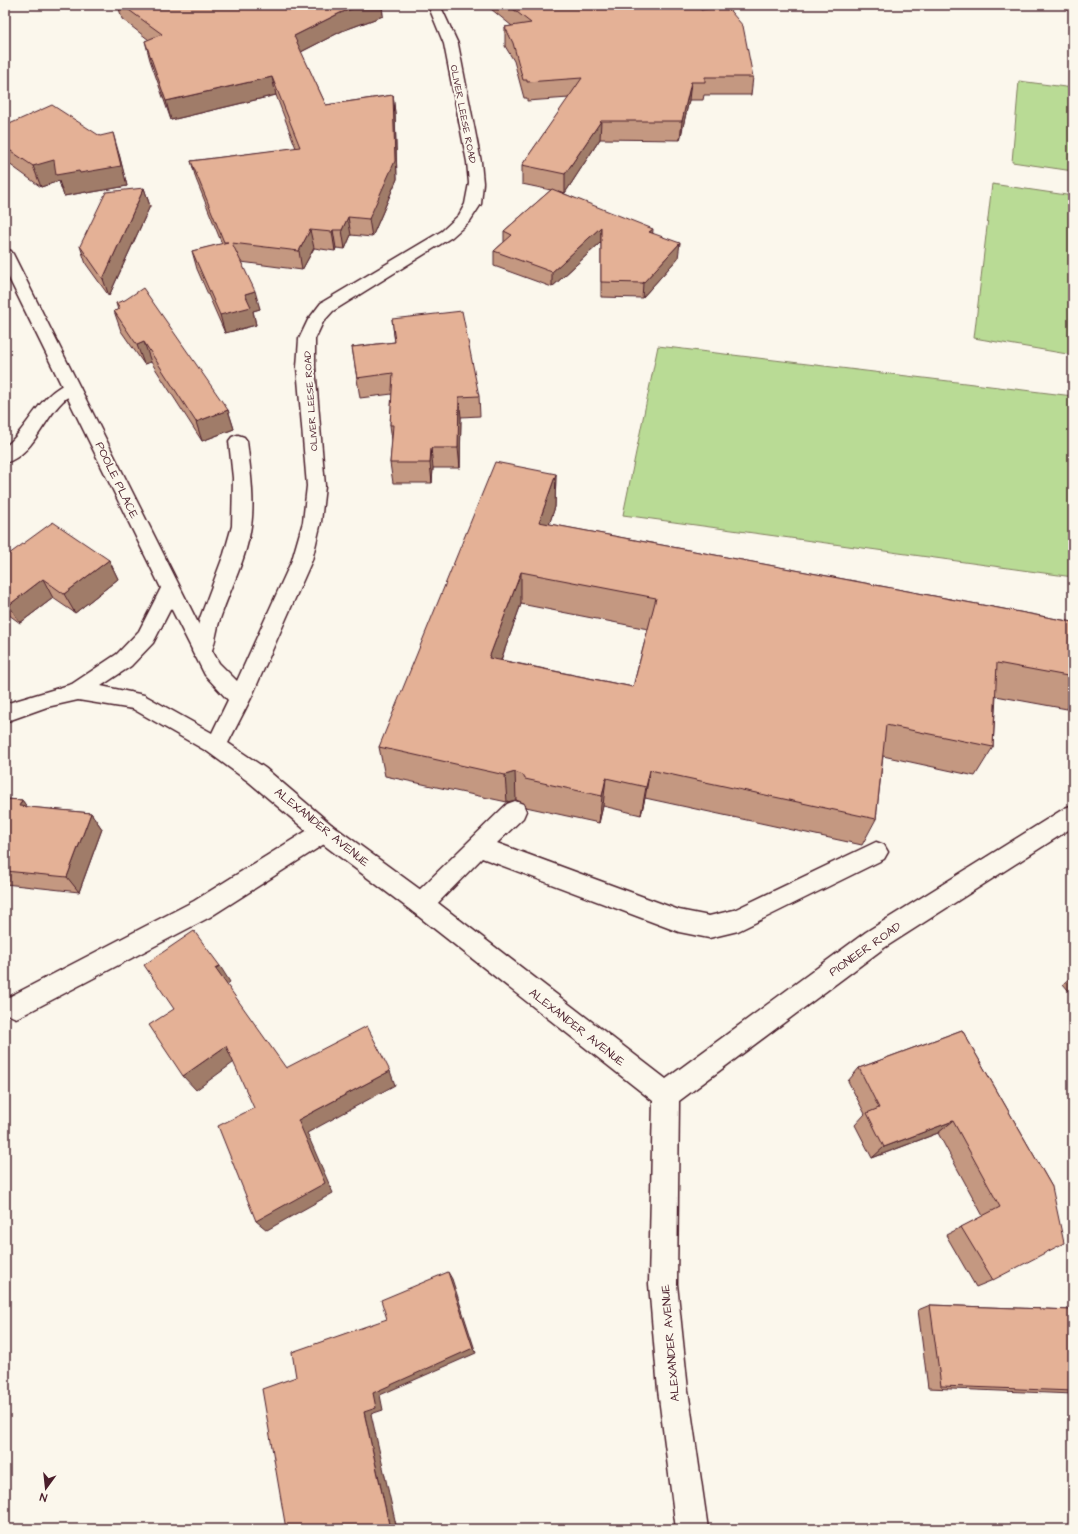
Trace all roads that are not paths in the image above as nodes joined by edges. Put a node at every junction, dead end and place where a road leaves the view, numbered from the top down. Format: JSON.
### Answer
{"nodes":[{"id":1,"x":434,"y":5,"type":"edge"},
{"id":2,"x":5,"y":254,"type":"edge"},
{"id":3,"x":72,"y":388,"type":"junction"},
{"id":4,"x":238,"y":441,"type":"dead end"},
{"id":5,"x":5,"y":457,"type":"edge"},
{"id":6,"x":171,"y":588,"type":"junction"},
{"id":7,"x":202,"y":651,"type":"junction"},
{"id":8,"x":78,"y":691,"type":"junction"},
{"id":9,"x":240,"y":698,"type":"junction"},
{"id":10,"x":5,"y":713,"type":"edge"},
{"id":11,"x":216,"y":746,"type":"junction"},
{"id":12,"x":515,"y":811,"type":"dead end"},
{"id":13,"x":1073,"y":815,"type":"edge"},
{"id":14,"x":324,"y":832,"type":"junction"},
{"id":15,"x":478,"y":846,"type":"junction"},
{"id":16,"x":876,"y":852,"type":"edge"},
{"id":17,"x":421,"y":904,"type":"junction"},
{"id":18,"x":16,"y":1006,"type":"dead end"},
{"id":19,"x":666,"y":1095,"type":"junction"},
{"id":20,"x":692,"y":1529,"type":"edge"}],
"edges":[{"from":1,"to":9,"type":"street","name":"OLIVER LEESE ROAD"},
{"from":2,"to":3,"type":"street","name":"POOLE PLACE"},
{"from":3,"to":5,"type":"street"},
{"from":3,"to":6,"type":"street","name":"POOLE PLACE"},
{"from":4,"to":7,"type":"street"},
{"from":6,"to":7,"type":"street","name":"POOLE PLACE"},
{"from":6,"to":8,"type":"street"},
{"from":7,"to":9,"type":"street","name":"POOLE PLACE"},
{"from":8,"to":10,"type":"street"},
{"from":8,"to":11,"type":"street","name":"ALEXANDER AVENUE"},
{"from":9,"to":11,"type":"street","name":"OLIVER LEESE ROAD"},
{"from":11,"to":14,"type":"street","name":"ALEXANDER AVENUE"},
{"from":12,"to":15,"type":"street"},
{"from":13,"to":19,"type":"street","name":"PIONEER ROAD"},
{"from":14,"to":17,"type":"street","name":"ALEXANDER AVENUE"},
{"from":14,"to":18,"type":"street"},
{"from":15,"to":16,"type":"street"},
{"from":15,"to":17,"type":"street"},
{"from":17,"to":19,"type":"street","name":"ALEXANDER AVENUE"},
{"from":19,"to":20,"type":"street","name":"ALEXANDER AVENUE"}]}
